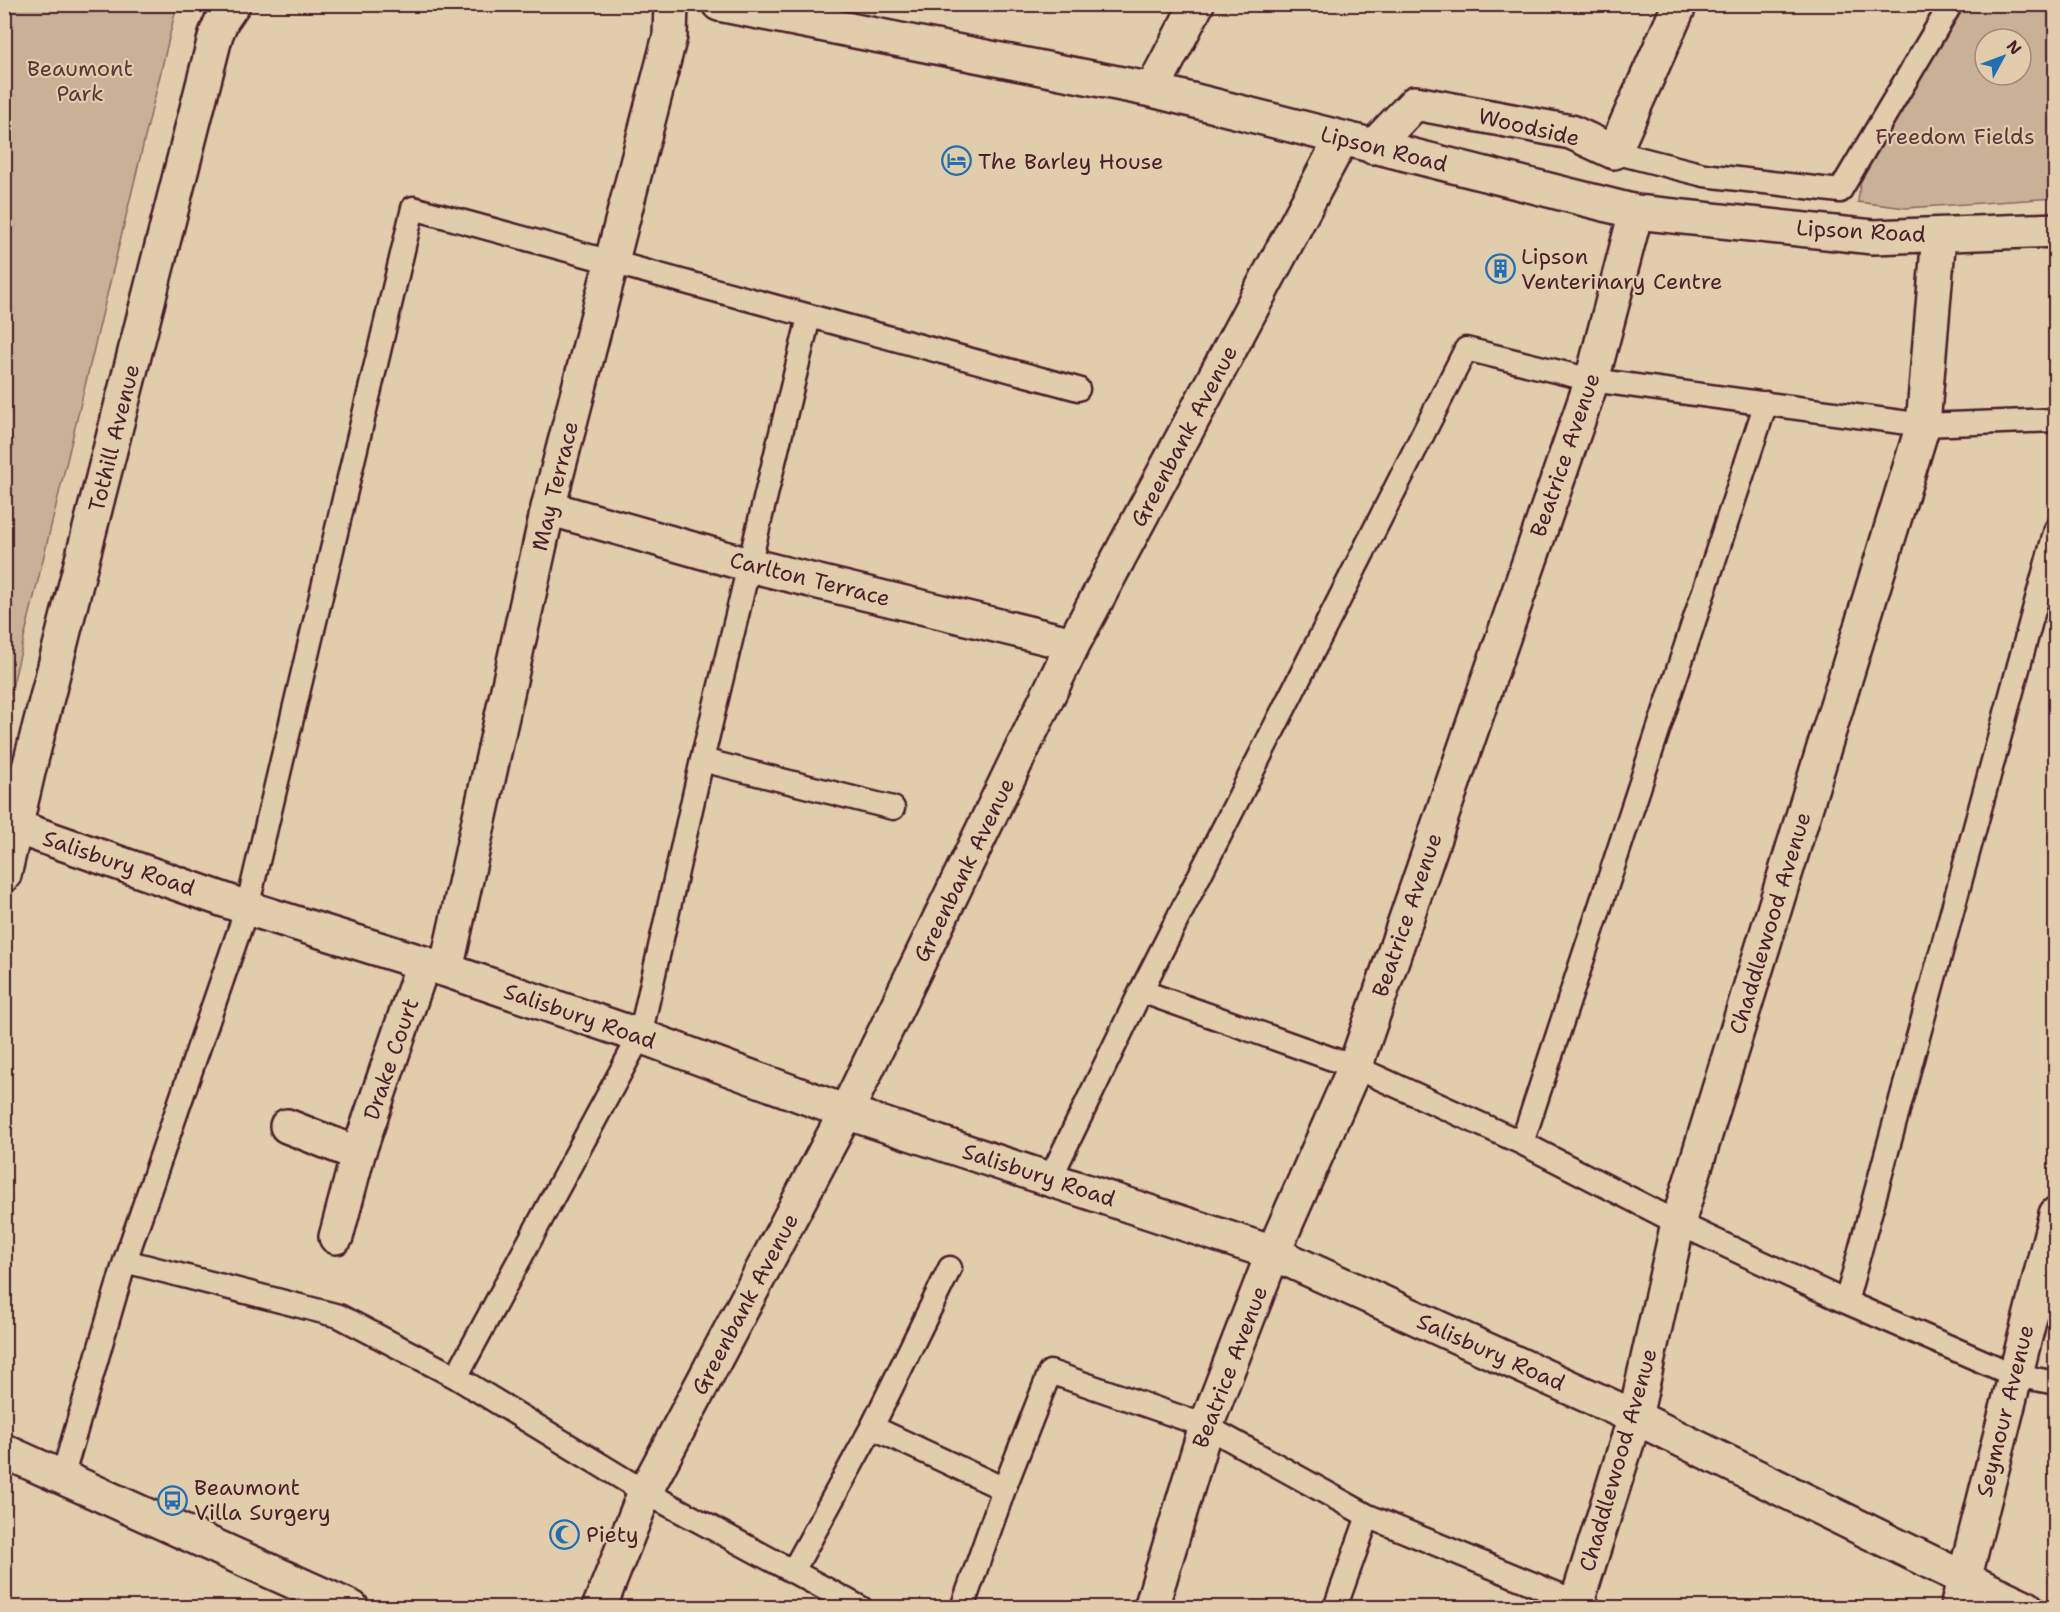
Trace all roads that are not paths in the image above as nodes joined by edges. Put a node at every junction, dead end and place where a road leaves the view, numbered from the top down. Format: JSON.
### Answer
{"nodes":[{"id":1,"x":233,"y":4,"type":"edge"},
{"id":2,"x":671,"y":4,"type":"edge"},
{"id":3,"x":719,"y":4,"type":"edge"},
{"id":4,"x":1197,"y":4,"type":"edge"},
{"id":5,"x":1680,"y":4,"type":"edge"},
{"id":6,"x":1951,"y":4,"type":"edge"},
{"id":7,"x":1152,"y":90,"type":"junction"},
{"id":8,"x":1342,"y":138,"type":"junction"},
{"id":9,"x":1373,"y":147,"type":"junction"},
{"id":10,"x":1614,"y":152,"type":"junction"},
{"id":11,"x":1636,"y":212,"type":"junction"},
{"id":12,"x":2055,"y":230,"type":"edge"},
{"id":13,"x":1939,"y":235,"type":"junction"},
{"id":14,"x":611,"y":263,"type":"junction"},
{"id":15,"x":809,"y":317,"type":"junction"},
{"id":16,"x":1592,"y":380,"type":"junction"},
{"id":17,"x":1078,"y":389,"type":"dead end"},
{"id":18,"x":1766,"y":403,"type":"junction"},
{"id":19,"x":2055,"y":420,"type":"edge"},
{"id":20,"x":1923,"y":425,"type":"junction"},
{"id":21,"x":549,"y":508,"type":"junction"},
{"id":22,"x":2055,"y":529,"type":"edge"},
{"id":23,"x":749,"y":564,"type":"junction"},
{"id":24,"x":1073,"y":644,"type":"junction"},
{"id":25,"x":702,"y":760,"type":"junction"},
{"id":26,"x":893,"y":808,"type":"dead end"},
{"id":27,"x":16,"y":827,"type":"junction"},
{"id":28,"x":4,"y":875,"type":"edge"},
{"id":29,"x":247,"y":908,"type":"junction"},
{"id":30,"x":435,"y":967,"type":"junction"},
{"id":31,"x":1141,"y":990,"type":"junction"},
{"id":32,"x":640,"y":1036,"type":"junction"},
{"id":33,"x":1354,"y":1067,"type":"junction"},
{"id":34,"x":846,"y":1112,"type":"junction"},
{"id":35,"x":287,"y":1126,"type":"dead end"},
{"id":36,"x":1522,"y":1143,"type":"junction"},
{"id":37,"x":358,"y":1155,"type":"junction"},
{"id":38,"x":1050,"y":1179,"type":"junction"},
{"id":39,"x":2055,"y":1214,"type":"edge"},
{"id":40,"x":1678,"y":1223,"type":"junction"},
{"id":41,"x":336,"y":1237,"type":"dead end"},
{"id":42,"x":1273,"y":1254,"type":"junction"},
{"id":43,"x":125,"y":1261,"type":"junction"},
{"id":44,"x":950,"y":1268,"type":"dead end"},
{"id":45,"x":1845,"y":1302,"type":"junction"},
{"id":46,"x":2014,"y":1375,"type":"junction"},
{"id":47,"x":456,"y":1377,"type":"junction"},
{"id":48,"x":2055,"y":1383,"type":"edge"},
{"id":49,"x":1635,"y":1417,"type":"junction"},
{"id":50,"x":1206,"y":1426,"type":"junction"},
{"id":51,"x":872,"y":1427,"type":"junction"},
{"id":52,"x":4,"y":1451,"type":"edge"},
{"id":53,"x":62,"y":1478,"type":"junction"},
{"id":54,"x":1004,"y":1489,"type":"junction"},
{"id":55,"x":645,"y":1492,"type":"junction"},
{"id":56,"x":1368,"y":1516,"type":"junction"},
{"id":57,"x":793,"y":1571,"type":"junction"},
{"id":58,"x":1960,"y":1593,"type":"edge"},
{"id":59,"x":1581,"y":1605,"type":"edge"},
{"id":60,"x":352,"y":1608,"type":"edge"},
{"id":61,"x":599,"y":1608,"type":"edge"},
{"id":62,"x":861,"y":1608,"type":"edge"},
{"id":63,"x":962,"y":1608,"type":"edge"},
{"id":64,"x":1151,"y":1608,"type":"edge"},
{"id":65,"x":1335,"y":1608,"type":"edge"},
{"id":66,"x":2028,"y":1608,"type":"edge"}],
"edges":[{"from":1,"to":27,"type":"street","name":"Tothill Avenue"},
{"from":2,"to":14,"type":"street","name":"May Terrace"},
{"from":3,"to":7,"type":"street","name":"Lipson Road"},
{"from":4,"to":7,"type":"street"},
{"from":5,"to":10,"type":"street"},
{"from":6,"to":10,"type":"lane"},
{"from":7,"to":8,"type":"street","name":"Lipson Road"},
{"from":8,"to":9,"type":"street","name":"Lipson Road"},
{"from":8,"to":24,"type":"street","name":"Greenbank Avenue"},
{"from":9,"to":10,"type":"street","name":"Woodside"},
{"from":9,"to":11,"type":"street","name":"Lipson Road"},
{"from":11,"to":13,"type":"street","name":"Lipson Road"},
{"from":11,"to":16,"type":"street","name":"Beatrice Avenue"},
{"from":12,"to":13,"type":"street","name":"Lipson Road"},
{"from":13,"to":20,"type":"street","name":"Chaddlewood Avenue"},
{"from":14,"to":15,"type":"lane"},
{"from":14,"to":21,"type":"street","name":"May Terrace"},
{"from":14,"to":29,"type":"lane"},
{"from":15,"to":17,"type":"lane"},
{"from":15,"to":23,"type":"lane"},
{"from":16,"to":18,"type":"lane"},
{"from":16,"to":31,"type":"lane"},
{"from":16,"to":33,"type":"street","name":"Beatrice Avenue"},
{"from":18,"to":20,"type":"lane"},
{"from":18,"to":36,"type":"lane"},
{"from":19,"to":20,"type":"lane"},
{"from":20,"to":40,"type":"street","name":"Chaddlewood Avenue"},
{"from":21,"to":23,"type":"street","name":"Carlton Terrace"},
{"from":21,"to":30,"type":"street","name":"May Terrace"},
{"from":22,"to":45,"type":"lane"},
{"from":23,"to":24,"type":"street","name":"Carlton Terrace"},
{"from":23,"to":25,"type":"lane"},
{"from":24,"to":34,"type":"street","name":"Greenbank Avenue"},
{"from":25,"to":26,"type":"lane"},
{"from":25,"to":32,"type":"lane"},
{"from":27,"to":28,"type":"street","name":"Tothill Avenue"},
{"from":27,"to":29,"type":"street","name":"Salisbury Road"},
{"from":29,"to":30,"type":"street","name":"Salisbury Road"},
{"from":29,"to":43,"type":"lane"},
{"from":30,"to":32,"type":"street","name":"Salisbury Road"},
{"from":30,"to":37,"type":"street","name":"Drake Court"},
{"from":31,"to":33,"type":"lane"},
{"from":31,"to":38,"type":"lane"},
{"from":32,"to":34,"type":"street","name":"Salisbury Road"},
{"from":32,"to":47,"type":"lane"},
{"from":33,"to":36,"type":"lane"},
{"from":33,"to":42,"type":"street","name":"Beatrice Avenue"},
{"from":34,"to":38,"type":"street","name":"Salisbury Road"},
{"from":34,"to":55,"type":"street","name":"Greenbank Avenue"},
{"from":35,"to":37,"type":"street"},
{"from":36,"to":40,"type":"lane"},
{"from":37,"to":41,"type":"street","name":"Drake Court"},
{"from":38,"to":42,"type":"street","name":"Salisbury Road"},
{"from":39,"to":46,"type":"street","name":"Seymour Avenue"},
{"from":40,"to":45,"type":"lane"},
{"from":40,"to":49,"type":"street","name":"Chaddlewood Avenue"},
{"from":42,"to":49,"type":"street","name":"Salisbury Road"},
{"from":42,"to":50,"type":"street","name":"Beatrice Avenue"},
{"from":43,"to":47,"type":"lane"},
{"from":43,"to":53,"type":"lane"},
{"from":44,"to":51,"type":"lane"},
{"from":45,"to":46,"type":"lane"},
{"from":46,"to":48,"type":"lane"},
{"from":46,"to":58,"type":"street","name":"Seymour Avenue"},
{"from":47,"to":55,"type":"lane"},
{"from":49,"to":58,"type":"street","name":"Salisbury Road"},
{"from":49,"to":59,"type":"street","name":"Chaddlewood Avenue"},
{"from":50,"to":54,"type":"lane"},
{"from":50,"to":56,"type":"lane"},
{"from":50,"to":64,"type":"street","name":"Beatrice Avenue"},
{"from":51,"to":54,"type":"lane"},
{"from":51,"to":57,"type":"lane"},
{"from":52,"to":53,"type":"street"},
{"from":53,"to":60,"type":"street"},
{"from":54,"to":63,"type":"lane"},
{"from":55,"to":57,"type":"lane"},
{"from":55,"to":61,"type":"street","name":"Greenbank Avenue"},
{"from":56,"to":59,"type":"lane"},
{"from":56,"to":65,"type":"lane"},
{"from":57,"to":62,"type":"lane"},
{"from":58,"to":66,"type":"street","name":"Salisbury Road"}]}
